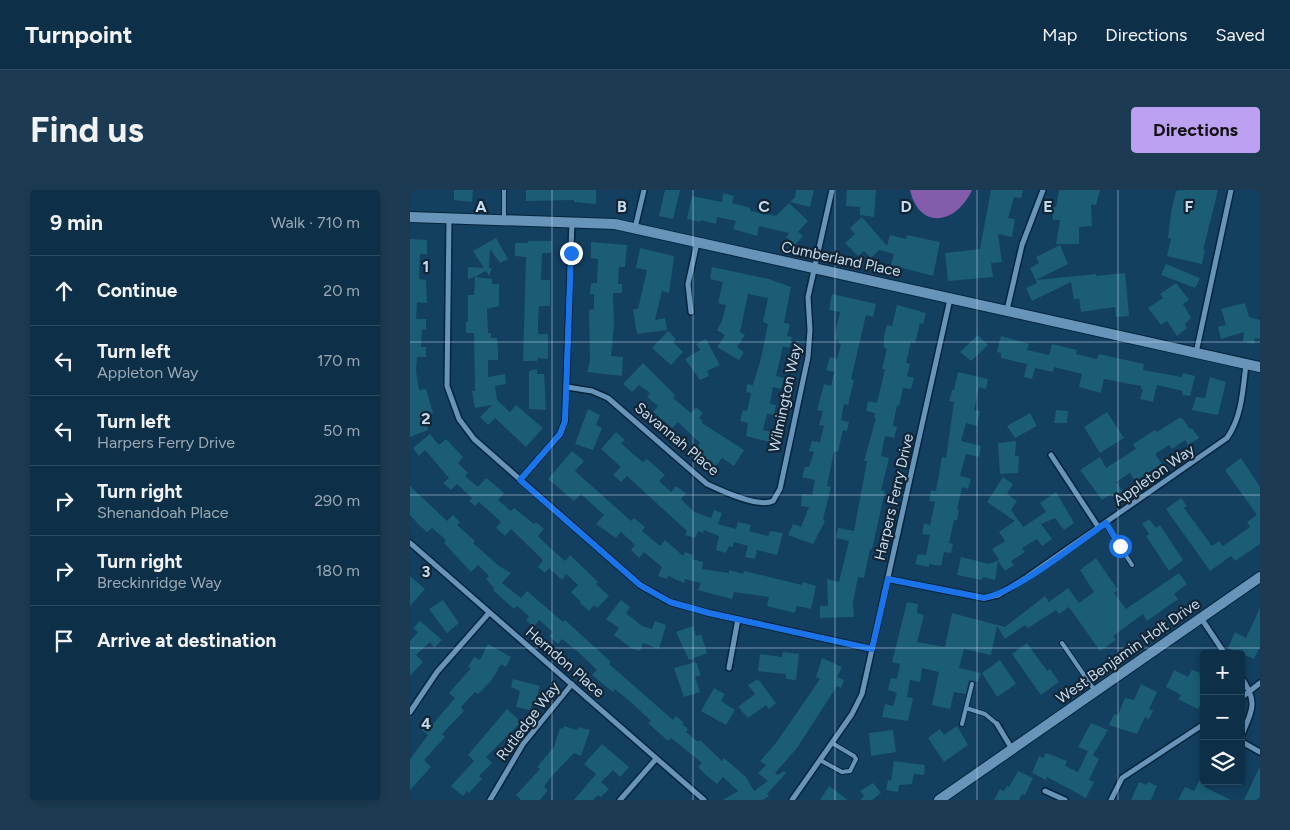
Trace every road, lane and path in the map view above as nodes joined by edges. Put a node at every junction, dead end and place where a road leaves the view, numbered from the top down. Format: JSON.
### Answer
{"nodes":[{"id":1,"x":504,"y":190,"type":"edge"},
{"id":2,"x":644,"y":190,"type":"edge"},
{"id":3,"x":832,"y":190,"type":"edge"},
{"id":4,"x":1043,"y":190,"type":"edge"},
{"id":5,"x":1231,"y":190,"type":"edge"},
{"id":6,"x":410,"y":217,"type":"edge"},
{"id":7,"x":449,"y":218,"type":"junction"},
{"id":8,"x":504,"y":220,"type":"junction"},
{"id":9,"x":572,"y":221,"type":"junction"},
{"id":10,"x":635,"y":229,"type":"junction"},
{"id":11,"x":697,"y":243,"type":"junction"},
{"id":12,"x":815,"y":268,"type":"junction"},
{"id":13,"x":950,"y":298,"type":"junction"},
{"id":14,"x":1007,"y":311,"type":"junction"},
{"id":15,"x":691,"y":312,"type":"dead end"},
{"id":16,"x":1196,"y":353,"type":"junction"},
{"id":17,"x":1246,"y":364,"type":"junction"},
{"id":18,"x":1260,"y":367,"type":"edge"},
{"id":19,"x":567,"y":387,"type":"junction"},
{"id":20,"x":1051,"y":456,"type":"dead end"},
{"id":21,"x":520,"y":480,"type":"junction"},
{"id":22,"x":773,"y":501,"type":"joint"},
{"id":23,"x":1106,"y":523,"type":"junction"},
{"id":24,"x":1099,"y":528,"type":"junction"},
{"id":25,"x":410,"y":543,"type":"edge"},
{"id":26,"x":1132,"y":565,"type":"dead end"},
{"id":27,"x":1260,"y":577,"type":"edge"},
{"id":28,"x":888,"y":579,"type":"junction"},
{"id":29,"x":489,"y":613,"type":"junction"},
{"id":30,"x":1201,"y":618,"type":"junction"},
{"id":31,"x":738,"y":619,"type":"junction"},
{"id":32,"x":1062,"y":643,"type":"dead end"},
{"id":33,"x":872,"y":649,"type":"junction"},
{"id":34,"x":1222,"y":650,"type":"edge"},
{"id":35,"x":729,"y":668,"type":"dead end"},
{"id":36,"x":1245,"y":683,"type":"edge"},
{"id":37,"x":1260,"y":683,"type":"edge"},
{"id":38,"x":572,"y":684,"type":"junction"},
{"id":39,"x":972,"y":684,"type":"dead end"},
{"id":40,"x":1095,"y":691,"type":"junction"},
{"id":41,"x":1251,"y":691,"type":"junction"},
{"id":42,"x":1245,"y":695,"type":"edge"},
{"id":43,"x":966,"y":708,"type":"junction"},
{"id":44,"x":410,"y":712,"type":"edge"},
{"id":45,"x":962,"y":724,"type":"dead end"},
{"id":46,"x":997,"y":724,"type":"joint"},
{"id":47,"x":1200,"y":727,"type":"edge"},
{"id":48,"x":832,"y":743,"type":"junction"},
{"id":49,"x":1012,"y":749,"type":"junction"},
{"id":50,"x":1260,"y":752,"type":"edge"},
{"id":51,"x":656,"y":759,"type":"junction"},
{"id":52,"x":820,"y":760,"type":"junction"},
{"id":53,"x":1045,"y":791,"type":"dead end"},
{"id":54,"x":490,"y":800,"type":"edge"},
{"id":55,"x":620,"y":800,"type":"edge"},
{"id":56,"x":704,"y":800,"type":"edge"},
{"id":57,"x":792,"y":800,"type":"edge"},
{"id":58,"x":939,"y":800,"type":"edge"},
{"id":59,"x":1065,"y":800,"type":"edge"},
{"id":60,"x":1111,"y":800,"type":"edge"}],
"edges":[{"from":1,"to":8,"type":"lane"},
{"from":2,"to":10,"type":"street"},
{"from":3,"to":12,"type":"street","name":"Wilmington Way"},
{"from":4,"to":14,"type":"street"},
{"from":5,"to":16,"type":"street"},
{"from":6,"to":7,"type":"street","name":"Cumberland Place"},
{"from":7,"to":8,"type":"street","name":"Cumberland Place"},
{"from":7,"to":21,"type":"street"},
{"from":8,"to":9,"type":"street","name":"Cumberland Place"},
{"from":9,"to":10,"type":"street","name":"Cumberland Place"},
{"from":9,"to":19,"type":"street"},
{"from":10,"to":11,"type":"street","name":"Cumberland Place"},
{"from":11,"to":12,"type":"street","name":"Cumberland Place"},
{"from":11,"to":15,"type":"street"},
{"from":12,"to":13,"type":"street","name":"Cumberland Place"},
{"from":12,"to":22,"type":"street","name":"Wilmington Way"},
{"from":13,"to":14,"type":"street","name":"Cumberland Place"},
{"from":13,"to":28,"type":"street","name":"Harpers Ferry Drive"},
{"from":14,"to":16,"type":"street","name":"Cumberland Place"},
{"from":16,"to":17,"type":"street","name":"Cumberland Place"},
{"from":17,"to":18,"type":"street","name":"Cumberland Place"},
{"from":17,"to":23,"type":"street","name":"Appleton Way"},
{"from":19,"to":21,"type":"street"},
{"from":19,"to":22,"type":"street","name":"Savannah Place"},
{"from":20,"to":24,"type":"street"},
{"from":21,"to":31,"type":"street"},
{"from":23,"to":24,"type":"street","name":"Appleton Way"},
{"from":23,"to":26,"type":"lane"},
{"from":24,"to":28,"type":"street","name":"Appleton Way"},
{"from":25,"to":29,"type":"street","name":"Herndon Place"},
{"from":27,"to":30,"type":"street","name":"West Benjamin Holt Drive"},
{"from":28,"to":33,"type":"street","name":"Harpers Ferry Drive"},
{"from":29,"to":38,"type":"street","name":"Herndon Place"},
{"from":29,"to":44,"type":"street"},
{"from":30,"to":34,"type":"street"},
{"from":30,"to":40,"type":"street","name":"West Benjamin Holt Drive"},
{"from":31,"to":33,"type":"street"},
{"from":31,"to":35,"type":"street"},
{"from":32,"to":40,"type":"lane"},
{"from":33,"to":48,"type":"street","name":"Harpers Ferry Drive"},
{"from":36,"to":41,"type":"street"},
{"from":37,"to":41,"type":"street"},
{"from":38,"to":51,"type":"street","name":"Herndon Place"},
{"from":38,"to":54,"type":"street","name":"Rutledge Way"},
{"from":39,"to":43,"type":"lane"},
{"from":40,"to":49,"type":"street","name":"West Benjamin Holt Drive"},
{"from":41,"to":42,"type":"street"},
{"from":41,"to":50,"type":"street"},
{"from":43,"to":45,"type":"lane"},
{"from":43,"to":46,"type":"lane"},
{"from":46,"to":49,"type":"street"},
{"from":47,"to":60,"type":"street"},
{"from":48,"to":52,"type":"street","name":"Harpers Ferry Drive"},
{"from":48,"to":52,"type":"lane"},
{"from":49,"to":58,"type":"street","name":"West Benjamin Holt Drive"},
{"from":51,"to":55,"type":"street"},
{"from":51,"to":56,"type":"street","name":"Herndon Place"},
{"from":52,"to":57,"type":"street","name":"Harpers Ferry Drive"},
{"from":53,"to":59,"type":"street"}]}
